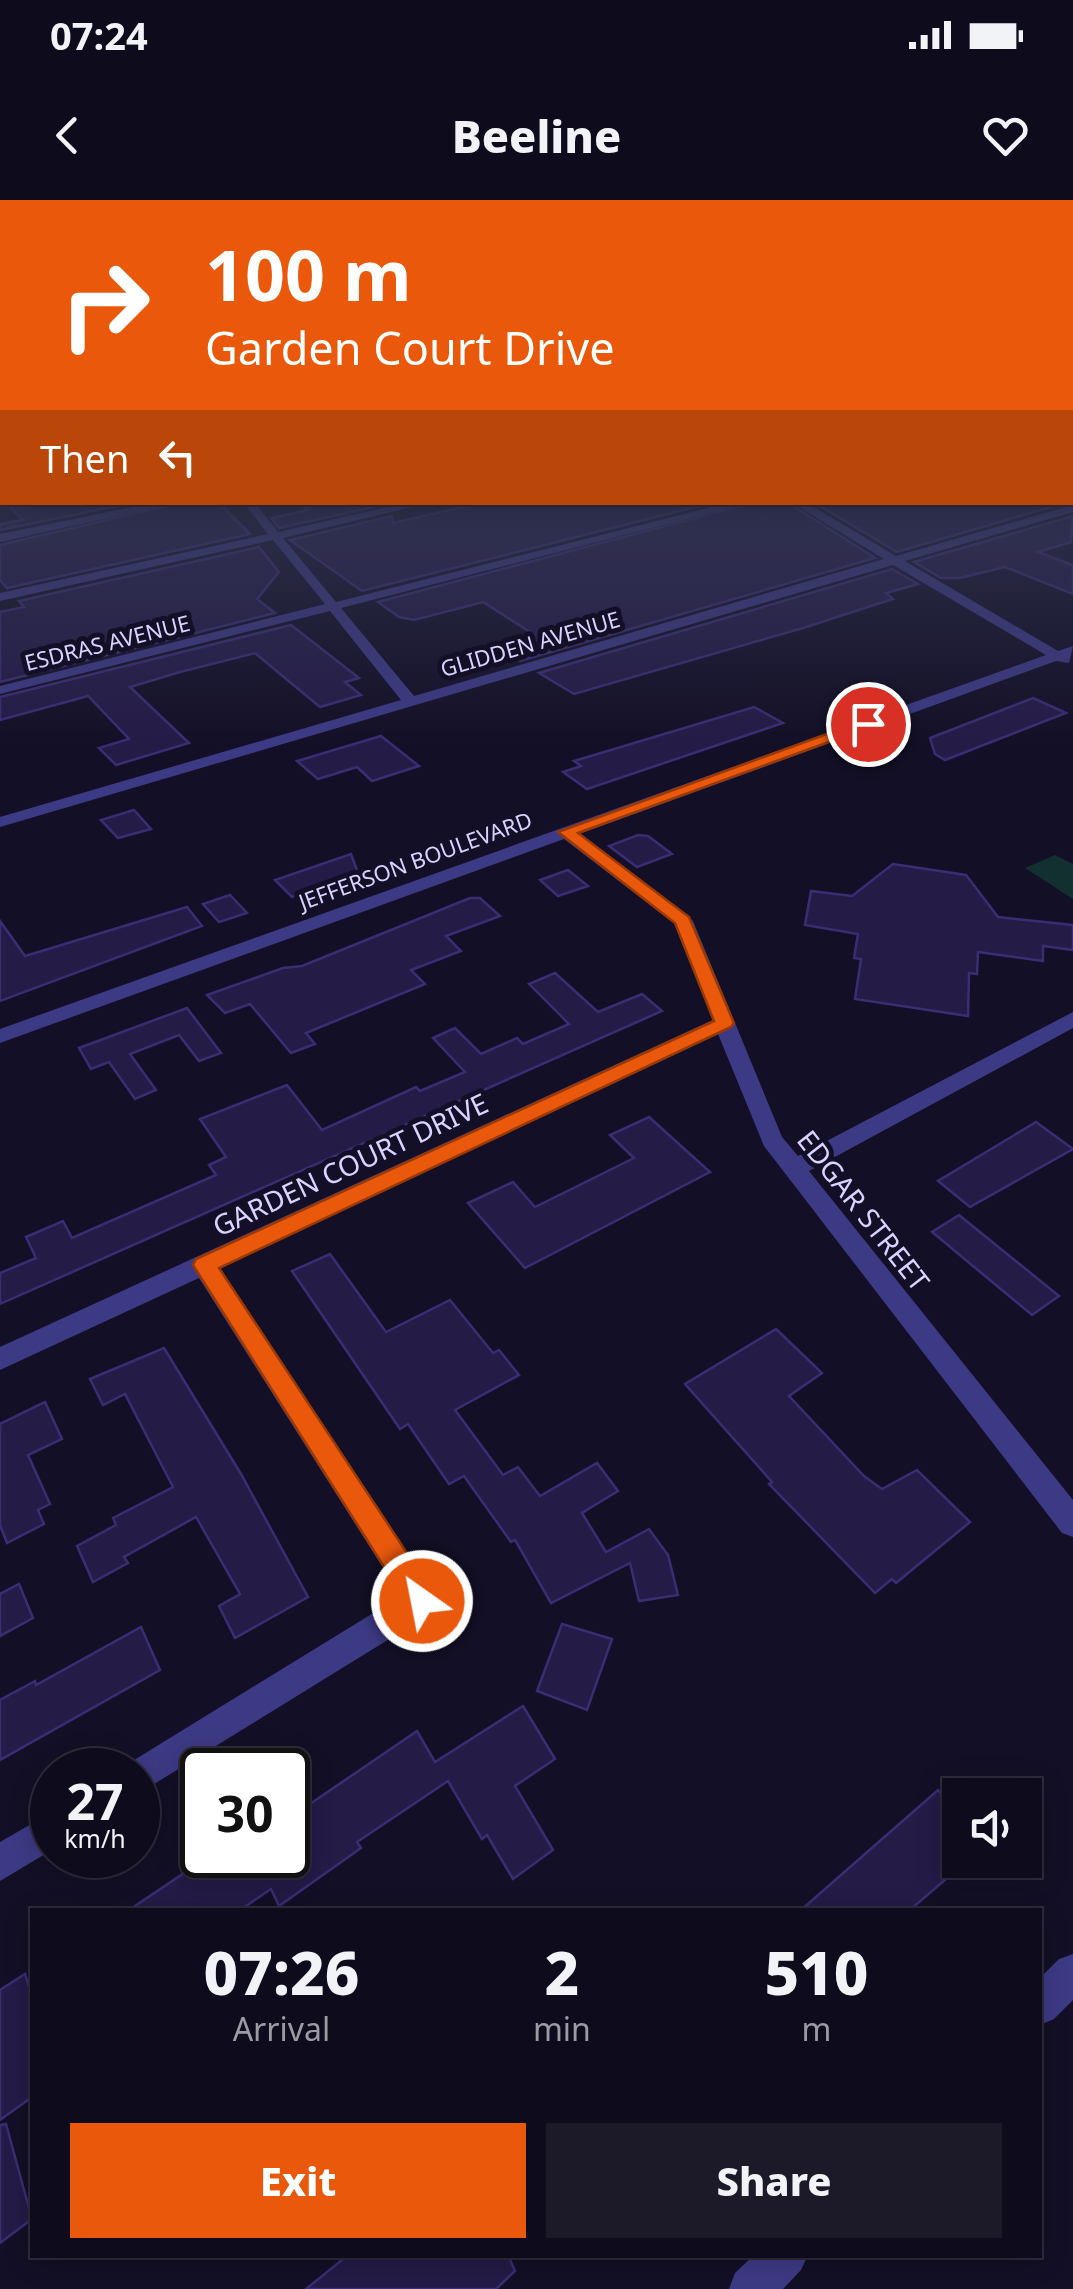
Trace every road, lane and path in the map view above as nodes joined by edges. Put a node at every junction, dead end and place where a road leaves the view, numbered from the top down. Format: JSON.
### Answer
{"nodes":[{"id":1,"x":210,"y":550,"type":"edge"},
{"id":2,"x":288,"y":550,"type":"edge"},
{"id":3,"x":554,"y":550,"type":"edge"},
{"id":4,"x":876,"y":550,"type":"edge"},
{"id":5,"x":925,"y":550,"type":"edge"},
{"id":6,"x":892,"y":560,"type":"junction"},
{"id":7,"x":0,"y":597,"type":"edge"},
{"id":8,"x":332,"y":606,"type":"junction"},
{"id":9,"x":1065,"y":653,"type":"edge"},
{"id":10,"x":1073,"y":665,"type":"edge"},
{"id":11,"x":0,"y":690,"type":"edge"},
{"id":12,"x":410,"y":701,"type":"junction"},
{"id":13,"x":0,"y":822,"type":"edge"},
{"id":14,"x":566,"y":832,"type":"junction"},
{"id":15,"x":1073,"y":1019,"type":"edge"},
{"id":16,"x":724,"y":1023,"type":"junction"},
{"id":17,"x":0,"y":1036,"type":"edge"},
{"id":18,"x":793,"y":1169,"type":"junction"},
{"id":19,"x":204,"y":1265,"type":"junction"},
{"id":20,"x":0,"y":1359,"type":"edge"},
{"id":21,"x":1073,"y":1523,"type":"edge"},
{"id":22,"x":160,"y":1763,"type":"edge"},
{"id":23,"x":30,"y":1844,"type":"edge"},
{"id":24,"x":0,"y":1862,"type":"edge"},
{"id":25,"x":1073,"y":1973,"type":"edge"},
{"id":26,"x":1042,"y":2004,"type":"edge"},
{"id":27,"x":783,"y":2258,"type":"edge"},
{"id":28,"x":751,"y":2289,"type":"edge"}],
"edges":[{"from":1,"to":7,"type":"street"},
{"from":2,"to":8,"type":"street"},
{"from":3,"to":8,"type":"street","name":"ESDRAS AVENUE"},
{"from":4,"to":6,"type":"street"},
{"from":5,"to":6,"type":"street","name":"GLIDDEN AVENUE"},
{"from":6,"to":9,"type":"street"},
{"from":6,"to":12,"type":"street","name":"GLIDDEN AVENUE"},
{"from":8,"to":11,"type":"street","name":"ESDRAS AVENUE"},
{"from":8,"to":12,"type":"street"},
{"from":9,"to":10,"type":"street"},
{"from":9,"to":14,"type":"street","name":"JEFFERSON BOULEVARD"},
{"from":12,"to":13,"type":"street","name":"GLIDDEN AVENUE"},
{"from":14,"to":16,"type":"street","name":"EDGAR STREET"},
{"from":14,"to":17,"type":"street","name":"JEFFERSON BOULEVARD"},
{"from":15,"to":18,"type":"street"},
{"from":16,"to":18,"type":"street","name":"EDGAR STREET"},
{"from":16,"to":19,"type":"street","name":"GARDEN COURT DRIVE"},
{"from":18,"to":21,"type":"street","name":"EDGAR STREET"},
{"from":19,"to":20,"type":"street","name":"GARDEN COURT DRIVE"},
{"from":19,"to":22,"type":"street"},
{"from":23,"to":24,"type":"street"},
{"from":25,"to":26,"type":"street"},
{"from":27,"to":28,"type":"street"}]}
